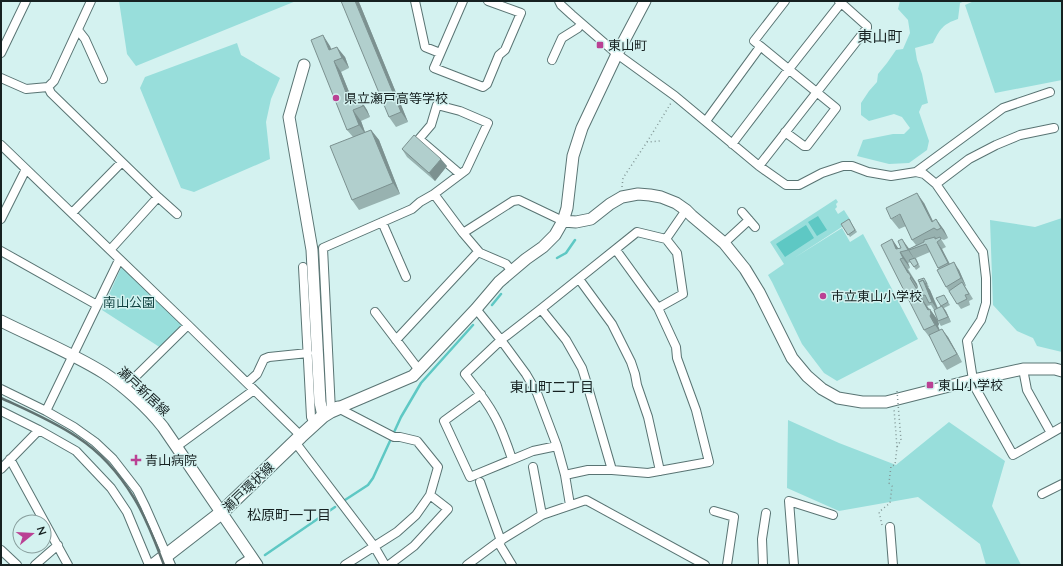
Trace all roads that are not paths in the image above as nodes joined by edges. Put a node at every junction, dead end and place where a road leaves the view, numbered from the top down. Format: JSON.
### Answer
{"nodes":[{"id":1,"x":26,"y":1,"type":"edge"},
{"id":2,"x":91,"y":1,"type":"edge"},
{"id":3,"x":415,"y":1,"type":"edge"},
{"id":4,"x":463,"y":1,"type":"edge"},
{"id":5,"x":488,"y":1,"type":"edge"},
{"id":6,"x":559,"y":1,"type":"edge"},
{"id":7,"x":646,"y":1,"type":"edge"},
{"id":8,"x":785,"y":1,"type":"edge"},
{"id":9,"x":842,"y":2,"type":"edge"},
{"id":10,"x":581,"y":23,"type":"junction"},
{"id":11,"x":78,"y":30,"type":"junction"},
{"id":12,"x":760,"y":47,"type":"junction"},
{"id":13,"x":1,"y":53,"type":"edge"},
{"id":14,"x":440,"y":53,"type":"junction"},
{"id":15,"x":617,"y":54,"type":"junction"},
{"id":16,"x":552,"y":60,"type":"dead end"},
{"id":17,"x":304,"y":65,"type":"dead end"},
{"id":18,"x":789,"y":69,"type":"junction"},
{"id":19,"x":1,"y":78,"type":"edge"},
{"id":20,"x":103,"y":79,"type":"dead end"},
{"id":21,"x":48,"y":87,"type":"junction"},
{"id":22,"x":817,"y":92,"type":"junction"},
{"id":23,"x":1050,"y":92,"type":"dead end"},
{"id":24,"x":706,"y":121,"type":"junction"},
{"id":25,"x":1054,"y":128,"type":"dead end"},
{"id":26,"x":785,"y":132,"type":"junction"},
{"id":27,"x":732,"y":144,"type":"junction"},
{"id":28,"x":1,"y":145,"type":"edge"},
{"id":29,"x":122,"y":162,"type":"junction"},
{"id":30,"x":759,"y":166,"type":"junction"},
{"id":31,"x":26,"y":169,"type":"junction"},
{"id":32,"x":916,"y":172,"type":"junction"},
{"id":33,"x":460,"y":174,"type":"junction"},
{"id":34,"x":936,"y":184,"type":"junction"},
{"id":35,"x":434,"y":194,"type":"junction"},
{"id":36,"x":158,"y":197,"type":"junction"},
{"id":37,"x":686,"y":210,"type":"junction"},
{"id":38,"x":742,"y":212,"type":"dead end"},
{"id":39,"x":72,"y":213,"type":"junction"},
{"id":40,"x":177,"y":214,"type":"dead end"},
{"id":41,"x":1,"y":219,"type":"edge"},
{"id":42,"x":749,"y":220,"type":"junction"},
{"id":43,"x":563,"y":221,"type":"junction"},
{"id":44,"x":382,"y":222,"type":"junction"},
{"id":45,"x":755,"y":227,"type":"dead end"},
{"id":46,"x":463,"y":233,"type":"junction"},
{"id":47,"x":666,"y":239,"type":"junction"},
{"id":48,"x":724,"y":243,"type":"junction"},
{"id":49,"x":1,"y":250,"type":"edge"},
{"id":50,"x":110,"y":250,"type":"junction"},
{"id":51,"x":616,"y":250,"type":"junction"},
{"id":52,"x":478,"y":252,"type":"junction"},
{"id":53,"x":119,"y":260,"type":"junction"},
{"id":54,"x":304,"y":267,"type":"dead end"},
{"id":55,"x":512,"y":271,"type":"junction"},
{"id":56,"x":406,"y":277,"type":"dead end"},
{"id":57,"x":579,"y":279,"type":"junction"},
{"id":58,"x":97,"y":305,"type":"junction"},
{"id":59,"x":658,"y":308,"type":"junction"},
{"id":60,"x":476,"y":309,"type":"junction"},
{"id":61,"x":541,"y":309,"type":"junction"},
{"id":62,"x":375,"y":312,"type":"dead end"},
{"id":63,"x":1,"y":321,"type":"edge"},
{"id":64,"x":188,"y":325,"type":"junction"},
{"id":65,"x":396,"y":340,"type":"junction"},
{"id":66,"x":501,"y":340,"type":"junction"},
{"id":67,"x":308,"y":353,"type":"junction"},
{"id":68,"x":73,"y":356,"type":"junction"},
{"id":69,"x":1023,"y":369,"type":"junction"},
{"id":70,"x":419,"y":370,"type":"junction"},
{"id":71,"x":1062,"y":371,"type":"edge"},
{"id":72,"x":973,"y":380,"type":"junction"},
{"id":73,"x":247,"y":383,"type":"junction"},
{"id":74,"x":124,"y":388,"type":"junction"},
{"id":75,"x":1,"y":389,"type":"edge"},
{"id":76,"x":254,"y":390,"type":"junction"},
{"id":77,"x":481,"y":394,"type":"junction"},
{"id":78,"x":1,"y":411,"type":"edge"},
{"id":79,"x":46,"y":411,"type":"junction"},
{"id":80,"x":327,"y":415,"type":"junction"},
{"id":81,"x":1062,"y":427,"type":"edge"},
{"id":82,"x":39,"y":430,"type":"junction"},
{"id":83,"x":1051,"y":433,"type":"junction"},
{"id":84,"x":298,"y":439,"type":"junction"},
{"id":85,"x":557,"y":446,"type":"junction"},
{"id":86,"x":176,"y":447,"type":"junction"},
{"id":87,"x":10,"y":459,"type":"junction"},
{"id":88,"x":512,"y":459,"type":"junction"},
{"id":89,"x":533,"y":467,"type":"dead end"},
{"id":90,"x":1,"y":469,"type":"edge"},
{"id":91,"x":612,"y":470,"type":"junction"},
{"id":92,"x":660,"y":471,"type":"junction"},
{"id":93,"x":565,"y":475,"type":"junction"},
{"id":94,"x":480,"y":482,"type":"dead end"},
{"id":95,"x":1062,"y":484,"type":"edge"},
{"id":96,"x":1042,"y":494,"type":"dead end"},
{"id":97,"x":430,"y":495,"type":"junction"},
{"id":98,"x":570,"y":505,"type":"junction"},
{"id":99,"x":714,"y":511,"type":"dead end"},
{"id":100,"x":221,"y":513,"type":"junction"},
{"id":101,"x":766,"y":513,"type":"dead end"},
{"id":102,"x":542,"y":515,"type":"junction"},
{"id":103,"x":833,"y":515,"type":"dead end"},
{"id":104,"x":890,"y":527,"type":"road end"},
{"id":105,"x":500,"y":542,"type":"junction"},
{"id":106,"x":58,"y":545,"type":"junction"},
{"id":107,"x":374,"y":546,"type":"junction"},
{"id":108,"x":1,"y":550,"type":"edge"},
{"id":109,"x":169,"y":560,"type":"edge"},
{"id":110,"x":255,"y":561,"type":"edge"},
{"id":111,"x":17,"y":565,"type":"edge"},
{"id":112,"x":35,"y":565,"type":"edge"},
{"id":113,"x":68,"y":565,"type":"edge"},
{"id":114,"x":149,"y":565,"type":"edge"},
{"id":115,"x":154,"y":565,"type":"edge"},
{"id":116,"x":240,"y":565,"type":"edge"},
{"id":117,"x":345,"y":565,"type":"edge"},
{"id":118,"x":385,"y":565,"type":"edge"},
{"id":119,"x":389,"y":565,"type":"edge"},
{"id":120,"x":467,"y":565,"type":"edge"},
{"id":121,"x":512,"y":565,"type":"edge"},
{"id":122,"x":705,"y":565,"type":"edge"},
{"id":123,"x":727,"y":565,"type":"edge"},
{"id":124,"x":763,"y":565,"type":"edge"},
{"id":125,"x":794,"y":565,"type":"edge"},
{"id":126,"x":893,"y":565,"type":"edge"}],
"edges":[{"from":1,"to":13,"type":"street"},
{"from":2,"to":11,"type":"street"},
{"from":3,"to":14,"type":"street"},
{"from":4,"to":14,"type":"street"},
{"from":5,"to":14,"type":"street"},
{"from":6,"to":10,"type":"street"},
{"from":7,"to":15,"type":"street"},
{"from":8,"to":12,"type":"street"},
{"from":9,"to":18,"type":"street"},
{"from":9,"to":22,"type":"street"},
{"from":10,"to":15,"type":"street"},
{"from":10,"to":16,"type":"street"},
{"from":11,"to":20,"type":"street"},
{"from":11,"to":21,"type":"street"},
{"from":12,"to":18,"type":"street"},
{"from":12,"to":24,"type":"street"},
{"from":15,"to":24,"type":"street"},
{"from":15,"to":43,"type":"street"},
{"from":17,"to":80,"type":"street"},
{"from":18,"to":22,"type":"street"},
{"from":18,"to":27,"type":"street"},
{"from":19,"to":21,"type":"street"},
{"from":21,"to":29,"type":"street"},
{"from":22,"to":26,"type":"street"},
{"from":22,"to":26,"type":"street"},
{"from":23,"to":32,"type":"street"},
{"from":24,"to":27,"type":"street"},
{"from":25,"to":34,"type":"street"},
{"from":26,"to":30,"type":"street"},
{"from":27,"to":30,"type":"street"},
{"from":28,"to":31,"type":"street"},
{"from":29,"to":36,"type":"street"},
{"from":29,"to":39,"type":"street"},
{"from":30,"to":32,"type":"street"},
{"from":31,"to":39,"type":"street"},
{"from":31,"to":41,"type":"street"},
{"from":32,"to":34,"type":"street"},
{"from":33,"to":33,"type":"street"},
{"from":33,"to":35,"type":"street"},
{"from":34,"to":72,"type":"street"},
{"from":35,"to":44,"type":"street"},
{"from":35,"to":46,"type":"street"},
{"from":36,"to":40,"type":"street"},
{"from":36,"to":50,"type":"street"},
{"from":37,"to":43,"type":"street"},
{"from":37,"to":47,"type":"street"},
{"from":37,"to":48,"type":"street"},
{"from":38,"to":42,"type":"street"},
{"from":39,"to":50,"type":"street"},
{"from":42,"to":45,"type":"street"},
{"from":42,"to":48,"type":"street"},
{"from":43,"to":46,"type":"street"},
{"from":43,"to":55,"type":"street"},
{"from":44,"to":56,"type":"street"},
{"from":44,"to":80,"type":"street"},
{"from":46,"to":52,"type":"street"},
{"from":47,"to":51,"type":"street"},
{"from":47,"to":59,"type":"street"},
{"from":48,"to":72,"type":"street"},
{"from":49,"to":58,"type":"street"},
{"from":50,"to":53,"type":"street"},
{"from":51,"to":57,"type":"street"},
{"from":51,"to":59,"type":"street"},
{"from":52,"to":55,"type":"street"},
{"from":52,"to":65,"type":"street"},
{"from":53,"to":58,"type":"street"},
{"from":53,"to":64,"type":"street"},
{"from":54,"to":67,"type":"street"},
{"from":55,"to":60,"type":"street"},
{"from":57,"to":61,"type":"street"},
{"from":57,"to":92,"type":"street"},
{"from":58,"to":68,"type":"street"},
{"from":59,"to":92,"type":"street"},
{"from":60,"to":66,"type":"street"},
{"from":60,"to":70,"type":"street"},
{"from":61,"to":66,"type":"street"},
{"from":61,"to":91,"type":"street"},
{"from":62,"to":65,"type":"street"},
{"from":63,"to":68,"type":"street","name":"瀬戸新居線"},
{"from":64,"to":73,"type":"street"},
{"from":64,"to":74,"type":"street"},
{"from":65,"to":70,"type":"street"},
{"from":66,"to":77,"type":"street"},
{"from":66,"to":85,"type":"street"},
{"from":67,"to":73,"type":"street"},
{"from":67,"to":80,"type":"street"},
{"from":68,"to":74,"type":"street","name":"瀬戸新居線"},
{"from":68,"to":79,"type":"street"},
{"from":69,"to":71,"type":"street"},
{"from":69,"to":72,"type":"street"},
{"from":69,"to":83,"type":"street"},
{"from":70,"to":80,"type":"street"},
{"from":72,"to":83,"type":"street"},
{"from":73,"to":76,"type":"street"},
{"from":74,"to":86,"type":"street","name":"瀬戸新居線"},
{"from":75,"to":79,"type":"street"},
{"from":76,"to":84,"type":"street"},
{"from":76,"to":86,"type":"street"},
{"from":77,"to":88,"type":"street"},
{"from":77,"to":88,"type":"street"},
{"from":78,"to":82,"type":"street"},
{"from":79,"to":109,"type":"street"},
{"from":80,"to":84,"type":"main road","name":"瀬戸環状線"},
{"from":80,"to":97,"type":"street"},
{"from":81,"to":83,"type":"street"},
{"from":82,"to":87,"type":"street"},
{"from":82,"to":114,"type":"street"},
{"from":84,"to":100,"type":"main road","name":"瀬戸環状線"},
{"from":84,"to":107,"type":"street"},
{"from":85,"to":88,"type":"street"},
{"from":85,"to":93,"type":"street"},
{"from":86,"to":100,"type":"street","name":"瀬戸新居線"},
{"from":87,"to":90,"type":"street"},
{"from":87,"to":106,"type":"street"},
{"from":89,"to":102,"type":"street"},
{"from":91,"to":92,"type":"street"},
{"from":91,"to":93,"type":"street"},
{"from":93,"to":98,"type":"street"},
{"from":94,"to":105,"type":"street"},
{"from":95,"to":96,"type":"street"},
{"from":97,"to":107,"type":"street"},
{"from":97,"to":119,"type":"street"},
{"from":98,"to":102,"type":"street"},
{"from":98,"to":122,"type":"street"},
{"from":99,"to":123,"type":"street"},
{"from":100,"to":109,"type":"main road","name":"瀬戸環状線"},
{"from":100,"to":110,"type":"street","name":"瀬戸新居線"},
{"from":101,"to":124,"type":"street"},
{"from":102,"to":105,"type":"street"},
{"from":103,"to":125,"type":"street"},
{"from":104,"to":126,"type":"street"},
{"from":105,"to":120,"type":"street"},
{"from":105,"to":121,"type":"street"},
{"from":106,"to":112,"type":"street"},
{"from":106,"to":113,"type":"street"},
{"from":107,"to":117,"type":"street"},
{"from":107,"to":118,"type":"street"},
{"from":108,"to":111,"type":"street"},
{"from":109,"to":115,"type":"main road","name":"瀬戸環状線"},
{"from":110,"to":116,"type":"street"}]}
